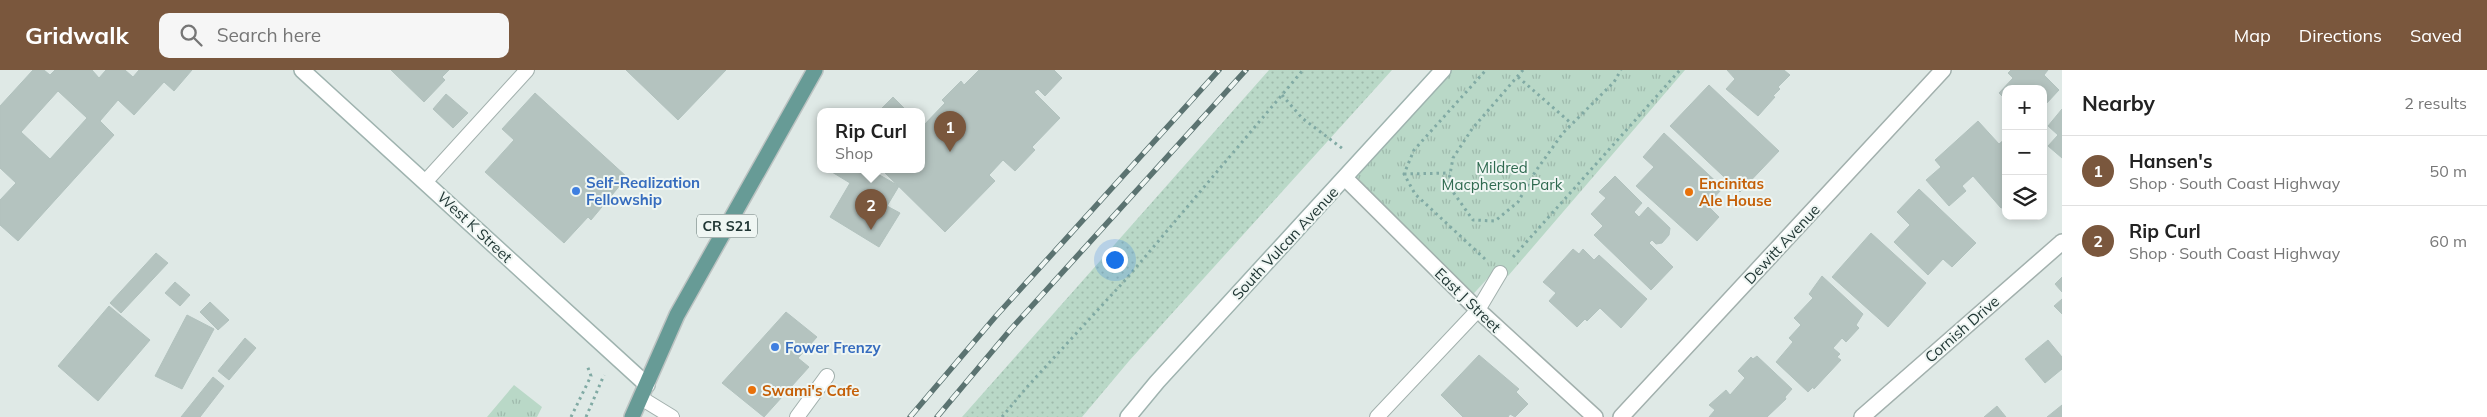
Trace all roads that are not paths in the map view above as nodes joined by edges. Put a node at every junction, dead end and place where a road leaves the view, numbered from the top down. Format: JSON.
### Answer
{"nodes":[{"id":1,"x":302,"y":70,"type":"edge"},
{"id":2,"x":526,"y":70,"type":"edge"},
{"id":3,"x":815,"y":70,"type":"edge"},
{"id":4,"x":1443,"y":70,"type":"edge"},
{"id":5,"x":1943,"y":70,"type":"edge"},
{"id":6,"x":1345,"y":178,"type":"junction"},
{"id":7,"x":426,"y":181,"type":"junction"},
{"id":8,"x":2062,"y":242,"type":"edge"},
{"id":9,"x":1500,"y":273,"type":"road end"},
{"id":10,"x":1478,"y":310,"type":"junction"},
{"id":11,"x":827,"y":376,"type":"dead end"},
{"id":12,"x":644,"y":392,"type":"junction"},
{"id":13,"x":632,"y":417,"type":"edge"},
{"id":14,"x":672,"y":417,"type":"edge"},
{"id":15,"x":797,"y":417,"type":"edge"},
{"id":16,"x":1128,"y":417,"type":"edge"},
{"id":17,"x":1377,"y":417,"type":"edge"},
{"id":18,"x":1595,"y":417,"type":"edge"},
{"id":19,"x":1621,"y":417,"type":"edge"},
{"id":20,"x":1862,"y":417,"type":"edge"}],
"edges":[{"from":1,"to":7,"type":"street","name":"West K Street"},
{"from":2,"to":7,"type":"lane"},
{"from":3,"to":12,"type":"main road","number":"CR S21"},
{"from":4,"to":6,"type":"street","name":"South Vulcan Avenue"},
{"from":5,"to":19,"type":"street","name":"Dewitt Avenue"},
{"from":6,"to":10,"type":"street","name":"East J Street"},
{"from":6,"to":16,"type":"street","name":"South Vulcan Avenue"},
{"from":7,"to":12,"type":"street","name":"West K Street"},
{"from":8,"to":20,"type":"street","name":"Cornish Drive"},
{"from":9,"to":10,"type":"lane"},
{"from":10,"to":17,"type":"lane"},
{"from":10,"to":18,"type":"street","name":"East J Street"},
{"from":11,"to":15,"type":"lane"},
{"from":12,"to":13,"type":"main road","number":"CR S21"},
{"from":12,"to":14,"type":"lane"}]}
